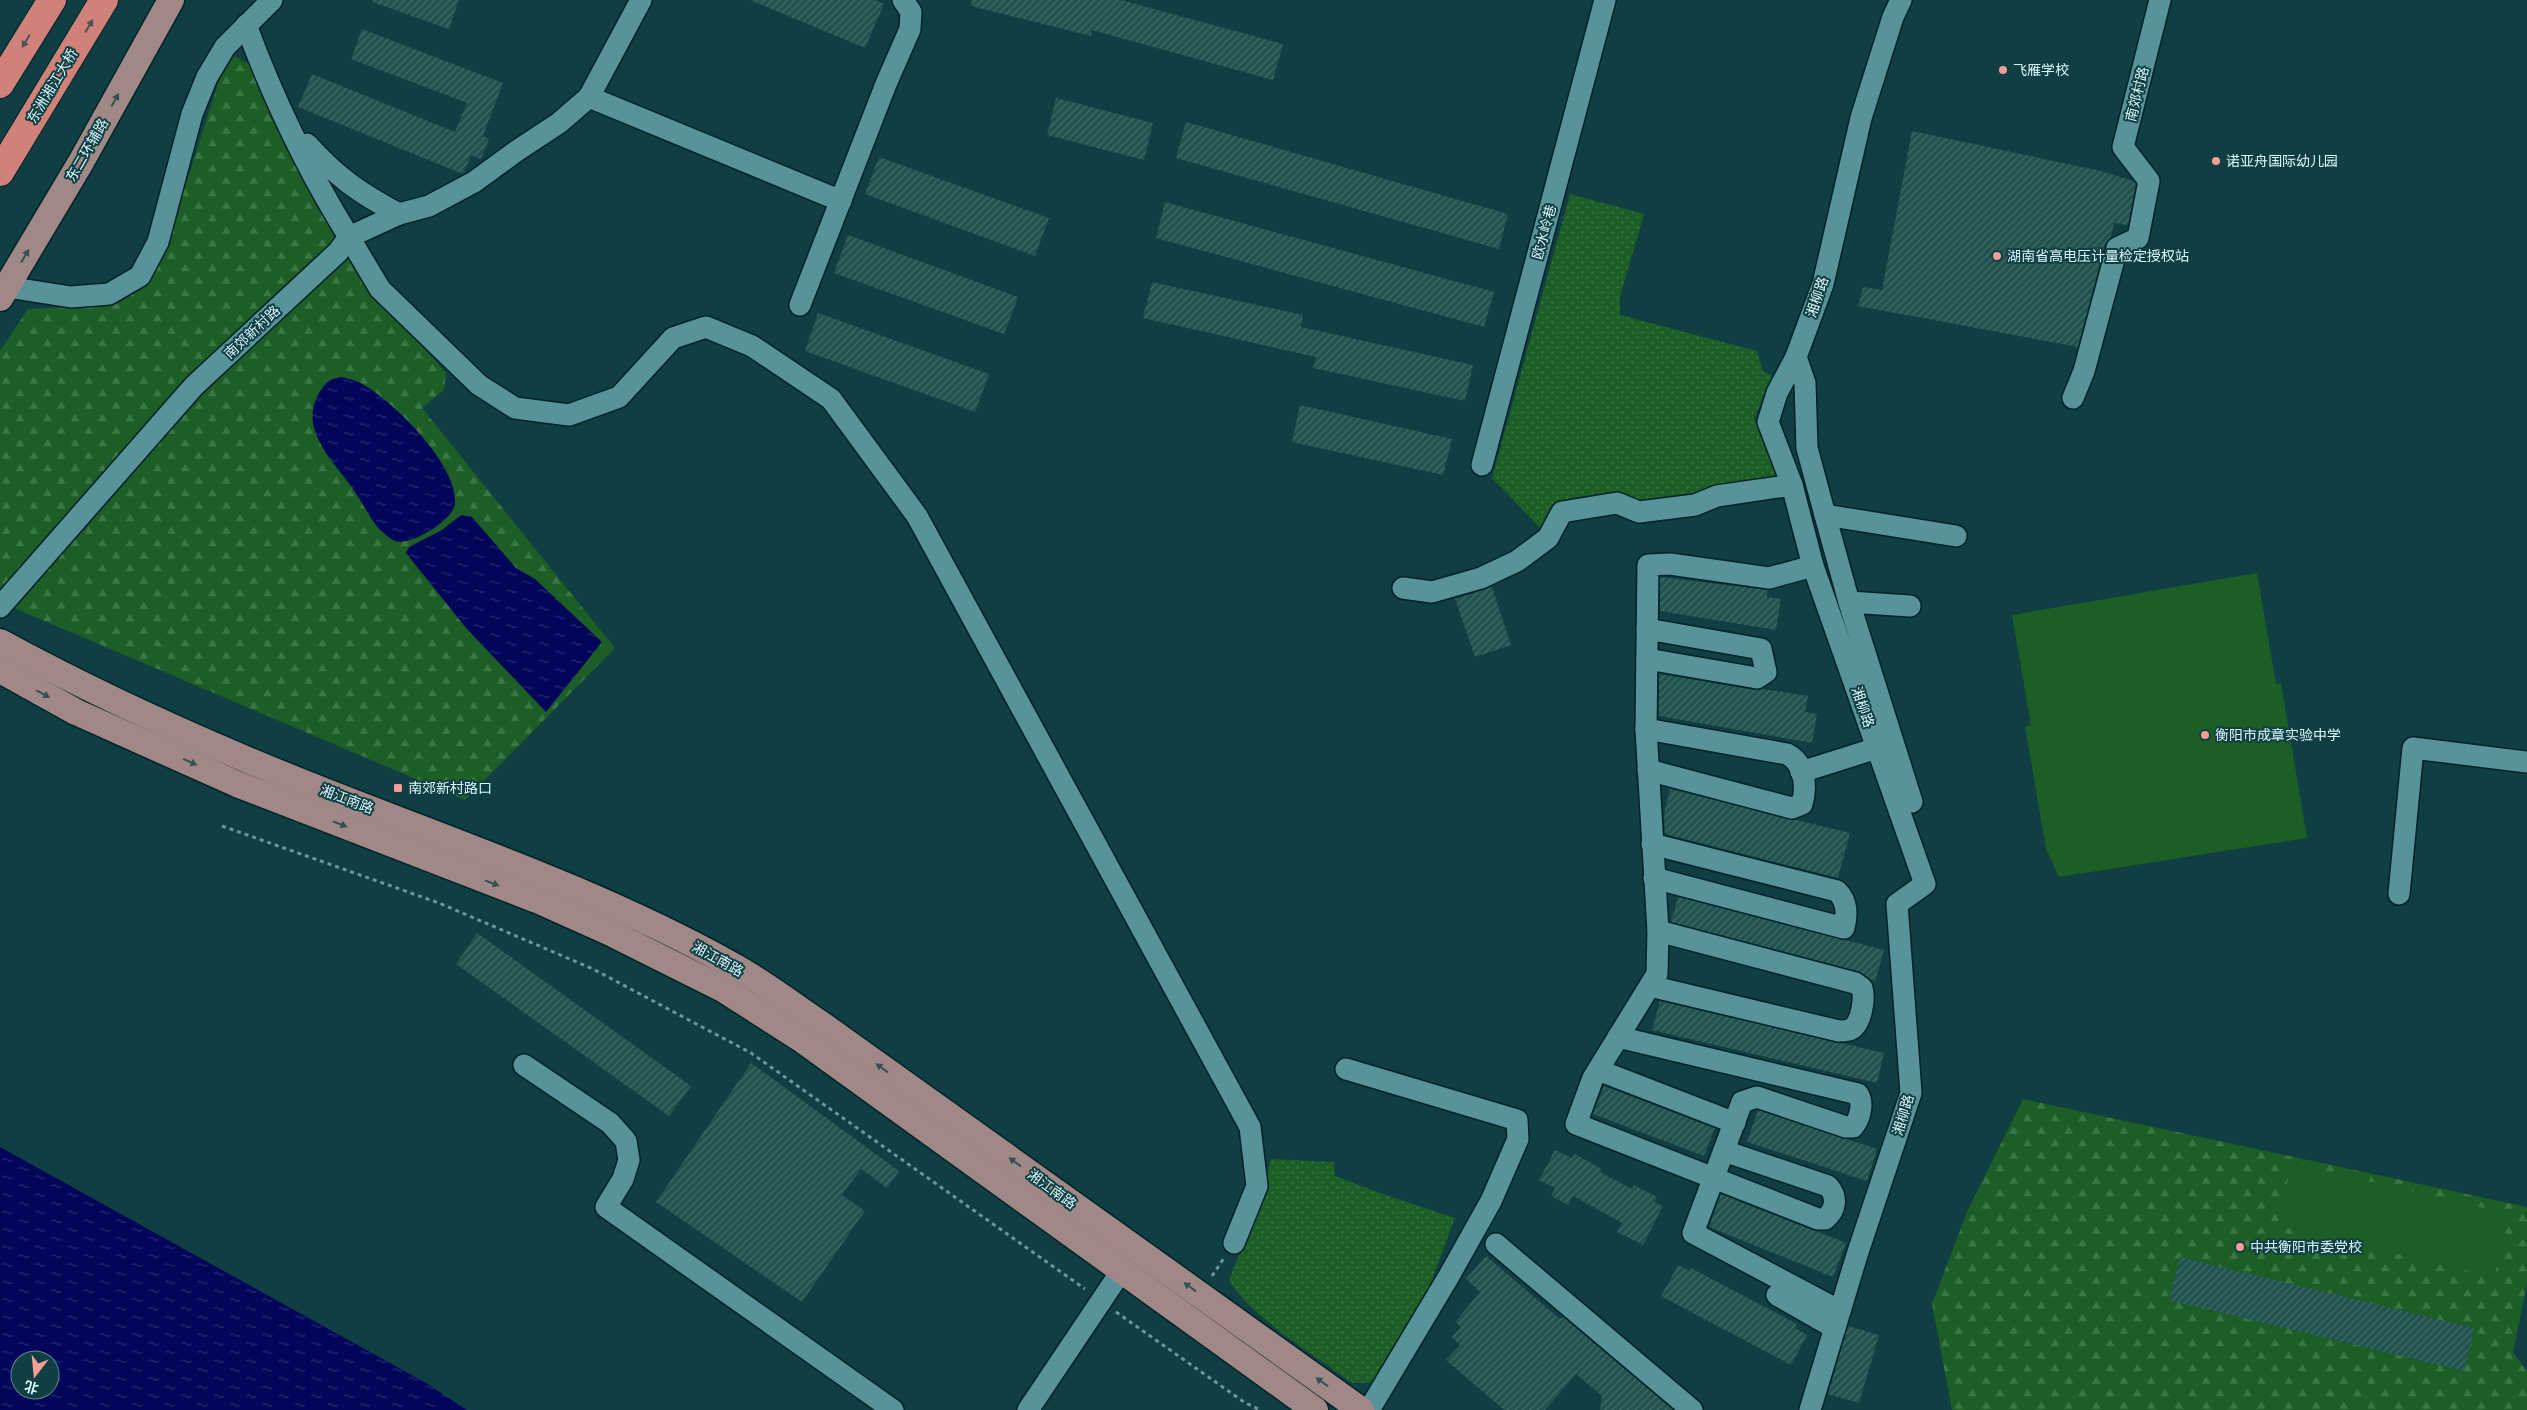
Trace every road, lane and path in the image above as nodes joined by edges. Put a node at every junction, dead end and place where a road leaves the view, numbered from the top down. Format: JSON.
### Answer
{"nodes":[{"id":1,"x":52,"y":0,"type":"edge"},
{"id":2,"x":104,"y":0,"type":"edge"},
{"id":3,"x":171,"y":0,"type":"edge"},
{"id":4,"x":641,"y":0,"type":"edge"},
{"id":5,"x":903,"y":0,"type":"edge"},
{"id":6,"x":1605,"y":0,"type":"edge"},
{"id":7,"x":1901,"y":0,"type":"edge"},
{"id":8,"x":2160,"y":0,"type":"edge"},
{"id":9,"x":271,"y":2,"type":"edge"},
{"id":10,"x":246,"y":25,"type":"junction"},
{"id":11,"x":0,"y":84,"type":"edge"},
{"id":12,"x":589,"y":97,"type":"junction"},
{"id":13,"x":289,"y":124,"type":"junction"},
{"id":14,"x":0,"y":172,"type":"edge"},
{"id":15,"x":841,"y":201,"type":"junction"},
{"id":16,"x":399,"y":214,"type":"junction"},
{"id":17,"x":349,"y":237,"type":"junction"},
{"id":18,"x":3,"y":292,"type":"edge"},
{"id":19,"x":800,"y":305,"type":"dead end"},
{"id":20,"x":1796,"y":356,"type":"junction"},
{"id":21,"x":2073,"y":398,"type":"dead end"},
{"id":22,"x":1482,"y":465,"type":"dead end"},
{"id":23,"x":1792,"y":485,"type":"junction"},
{"id":24,"x":1825,"y":515,"type":"junction"},
{"id":25,"x":1956,"y":536,"type":"dead end"},
{"id":26,"x":1813,"y":566,"type":"junction"},
{"id":27,"x":1403,"y":588,"type":"dead end"},
{"id":28,"x":1849,"y":602,"type":"junction"},
{"id":29,"x":1910,"y":606,"type":"dead end"},
{"id":30,"x":0,"y":607,"type":"edge"},
{"id":31,"x":1647,"y":629,"type":"junction"},
{"id":32,"x":0,"y":642,"type":"edge"},
{"id":33,"x":1646,"y":659,"type":"junction"},
{"id":34,"x":0,"y":670,"type":"edge"},
{"id":35,"x":1646,"y":728,"type":"junction"},
{"id":36,"x":1877,"y":748,"type":"junction"},
{"id":37,"x":2527,"y":762,"type":"edge"},
{"id":38,"x":1648,"y":770,"type":"junction"},
{"id":39,"x":1801,"y":772,"type":"junction"},
{"id":40,"x":1912,"y":802,"type":"dead end"},
{"id":41,"x":222,"y":826,"type":"dead end"},
{"id":42,"x":1652,"y":844,"type":"junction"},
{"id":43,"x":1654,"y":878,"type":"junction"},
{"id":44,"x":2399,"y":894,"type":"dead end"},
{"id":45,"x":1658,"y":931,"type":"junction"},
{"id":46,"x":1650,"y":986,"type":"junction"},
{"id":47,"x":1618,"y":1037,"type":"junction"},
{"id":48,"x":524,"y":1065,"type":"dead end"},
{"id":49,"x":1346,"y":1069,"type":"dead end"},
{"id":50,"x":1598,"y":1070,"type":"junction"},
{"id":51,"x":1735,"y":1123,"type":"junction"},
{"id":52,"x":1724,"y":1151,"type":"junction"},
{"id":53,"x":1714,"y":1178,"type":"junction"},
{"id":54,"x":1234,"y":1243,"type":"dead end"},
{"id":55,"x":1496,"y":1244,"type":"dead end"},
{"id":56,"x":1122,"y":1270,"type":"junction"},
{"id":57,"x":1101,"y":1301,"type":"junction"},
{"id":58,"x":1837,"y":1319,"type":"junction"},
{"id":59,"x":893,"y":1410,"type":"edge"},
{"id":60,"x":1028,"y":1410,"type":"edge"},
{"id":61,"x":1260,"y":1410,"type":"edge"},
{"id":62,"x":1315,"y":1410,"type":"edge"},
{"id":63,"x":1362,"y":1410,"type":"edge"},
{"id":64,"x":1368,"y":1410,"type":"edge"},
{"id":65,"x":1692,"y":1410,"type":"edge"},
{"id":66,"x":1810,"y":1410,"type":"edge"}],
"edges":[{"from":1,"to":11,"type":"highway","one_way":true},
{"from":14,"to":2,"type":"highway","name":"东洲湘江大桥","one_way":true},
{"from":18,"to":3,"type":"main road","name":"东二环辅路","one_way":true},
{"from":4,"to":12,"type":"street"},
{"from":5,"to":15,"type":"street"},
{"from":6,"to":22,"type":"street","name":"欧水岭巷"},
{"from":7,"to":20,"type":"street","name":"湘柳路"},
{"from":8,"to":21,"type":"street","name":"南郊村路"},
{"from":9,"to":10,"type":"street"},
{"from":10,"to":13,"type":"street"},
{"from":10,"to":18,"type":"street"},
{"from":12,"to":15,"type":"street"},
{"from":12,"to":16,"type":"street"},
{"from":13,"to":16,"type":"street"},
{"from":13,"to":17,"type":"street"},
{"from":15,"to":19,"type":"street"},
{"from":16,"to":17,"type":"street"},
{"from":17,"to":30,"type":"street","name":"南郊新村路"},
{"from":17,"to":54,"type":"street"},
{"from":20,"to":23,"type":"street","name":"湘柳路"},
{"from":20,"to":24,"type":"street"},
{"from":23,"to":26,"type":"street","name":"湘柳路"},
{"from":23,"to":27,"type":"street"},
{"from":24,"to":25,"type":"street"},
{"from":24,"to":28,"type":"street"},
{"from":26,"to":31,"type":"street"},
{"from":26,"to":36,"type":"street","name":"湘柳路"},
{"from":28,"to":29,"type":"street"},
{"from":28,"to":40,"type":"street"},
{"from":31,"to":33,"type":"street"},
{"from":31,"to":33,"type":"street"},
{"from":63,"to":32,"type":"main road","name":"湘江南路","one_way":true},
{"from":33,"to":35,"type":"street"},
{"from":34,"to":56,"type":"main road","name":"湘江南路","one_way":true},
{"from":35,"to":38,"type":"street"},
{"from":35,"to":39,"type":"street"},
{"from":36,"to":39,"type":"street"},
{"from":36,"to":58,"type":"street","name":"湘柳路"},
{"from":37,"to":44,"type":"street"},
{"from":38,"to":39,"type":"street"},
{"from":38,"to":42,"type":"street"},
{"from":41,"to":57,"type":"path"},
{"from":42,"to":43,"type":"street"},
{"from":42,"to":43,"type":"street"},
{"from":43,"to":45,"type":"street"},
{"from":45,"to":46,"type":"street"},
{"from":45,"to":46,"type":"street"},
{"from":46,"to":47,"type":"street"},
{"from":47,"to":50,"type":"street"},
{"from":47,"to":51,"type":"street"},
{"from":48,"to":59,"type":"street"},
{"from":49,"to":64,"type":"street"},
{"from":50,"to":51,"type":"street"},
{"from":50,"to":53,"type":"street"},
{"from":51,"to":52,"type":"street"},
{"from":52,"to":53,"type":"street"},
{"from":52,"to":53,"type":"street"},
{"from":53,"to":58,"type":"street"},
{"from":55,"to":65,"type":"street"},
{"from":56,"to":57,"type":"street"},
{"from":56,"to":62,"type":"main road","name":"湘江南路"},
{"from":57,"to":60,"type":"street"},
{"from":57,"to":61,"type":"path"},
{"from":58,"to":66,"type":"street","name":"湘柳路"}]}
